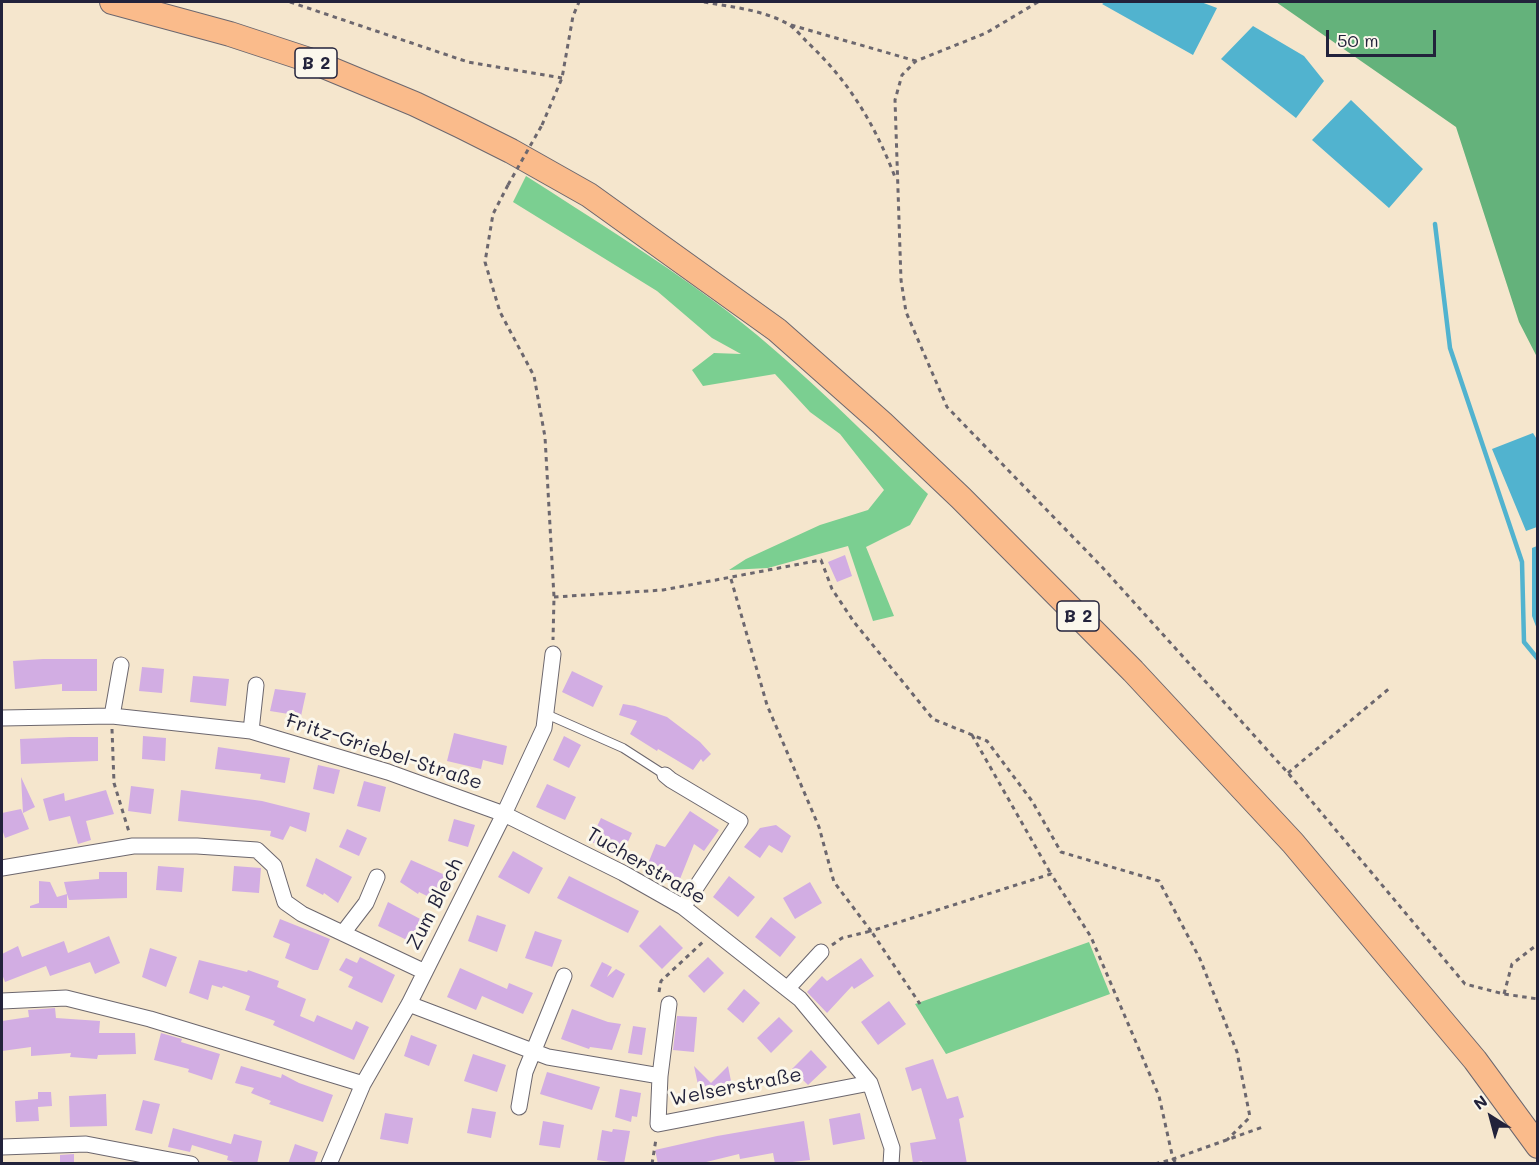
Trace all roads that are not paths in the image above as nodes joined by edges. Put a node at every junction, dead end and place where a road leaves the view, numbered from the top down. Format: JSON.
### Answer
{"nodes":[{"id":1,"x":112,"y":2,"type":"edge"},
{"id":2,"x":554,"y":654,"type":"road end"},
{"id":3,"x":121,"y":665,"type":"dead end"},
{"id":4,"x":256,"y":685,"type":"dead end"},
{"id":5,"x":546,"y":714,"type":"junction"},
{"id":6,"x":112,"y":716,"type":"junction"},
{"id":7,"x":2,"y":718,"type":"edge"},
{"id":8,"x":251,"y":731,"type":"junction"},
{"id":9,"x":665,"y":775,"type":"joint"},
{"id":10,"x":504,"y":814,"type":"junction"},
{"id":11,"x":2,"y":868,"type":"edge"},
{"id":12,"x":377,"y":877,"type":"dead end"},
{"id":13,"x":682,"y":907,"type":"junction"},
{"id":14,"x":343,"y":933,"type":"junction"},
{"id":15,"x":821,"y":952,"type":"road end"},
{"id":16,"x":425,"y":972,"type":"junction"},
{"id":17,"x":564,"y":976,"type":"dead end"},
{"id":18,"x":787,"y":989,"type":"junction"},
{"id":19,"x":2,"y":1001,"type":"edge"},
{"id":20,"x":409,"y":1004,"type":"junction"},
{"id":21,"x":669,"y":1004,"type":"dead end"},
{"id":22,"x":534,"y":1050,"type":"junction"},
{"id":23,"x":660,"y":1076,"type":"junction"},
{"id":24,"x":870,"y":1083,"type":"junction"},
{"id":25,"x":363,"y":1084,"type":"junction"},
{"id":26,"x":519,"y":1107,"type":"dead end"},
{"id":27,"x":1538,"y":1146,"type":"edge"},
{"id":28,"x":2,"y":1147,"type":"edge"},
{"id":29,"x":191,"y":1164,"type":"edge"},
{"id":30,"x":329,"y":1164,"type":"edge"},
{"id":31,"x":891,"y":1164,"type":"edge"}],
"edges":[{"from":1,"to":27,"type":"main road","number":"B 2"},
{"from":2,"to":5,"type":"street","name":"Zum Blech"},
{"from":3,"to":6,"type":"street"},
{"from":4,"to":8,"type":"street"},
{"from":5,"to":9,"type":"lane"},
{"from":5,"to":10,"type":"street","name":"Zum Blech"},
{"from":6,"to":7,"type":"street","name":"Fritz-Griebel-Straße"},
{"from":6,"to":8,"type":"street","name":"Fritz-Griebel-Straße"},
{"from":8,"to":10,"type":"street","name":"Fritz-Griebel-Straße"},
{"from":9,"to":13,"type":"street"},
{"from":10,"to":13,"type":"street","name":"Tucherstraße"},
{"from":10,"to":16,"type":"street","name":"Zum Blech"},
{"from":11,"to":14,"type":"street"},
{"from":12,"to":14,"type":"street"},
{"from":13,"to":18,"type":"street","name":"Tucherstraße"},
{"from":14,"to":16,"type":"street"},
{"from":15,"to":18,"type":"street"},
{"from":16,"to":20,"type":"street","name":"Zum Blech"},
{"from":17,"to":22,"type":"street"},
{"from":18,"to":24,"type":"street","name":"Tucherstraße"},
{"from":19,"to":25,"type":"street"},
{"from":20,"to":22,"type":"street","name":"Welserstraße"},
{"from":20,"to":25,"type":"street","name":"Zum Blech"},
{"from":21,"to":23,"type":"street","name":"Welserstraße"},
{"from":22,"to":23,"type":"street","name":"Welserstraße"},
{"from":22,"to":26,"type":"street"},
{"from":23,"to":24,"type":"street","name":"Welserstraße"},
{"from":24,"to":31,"type":"street","name":"Tucherstraße"},
{"from":25,"to":30,"type":"street","name":"Zum Blech"},
{"from":28,"to":29,"type":"street"}]}
